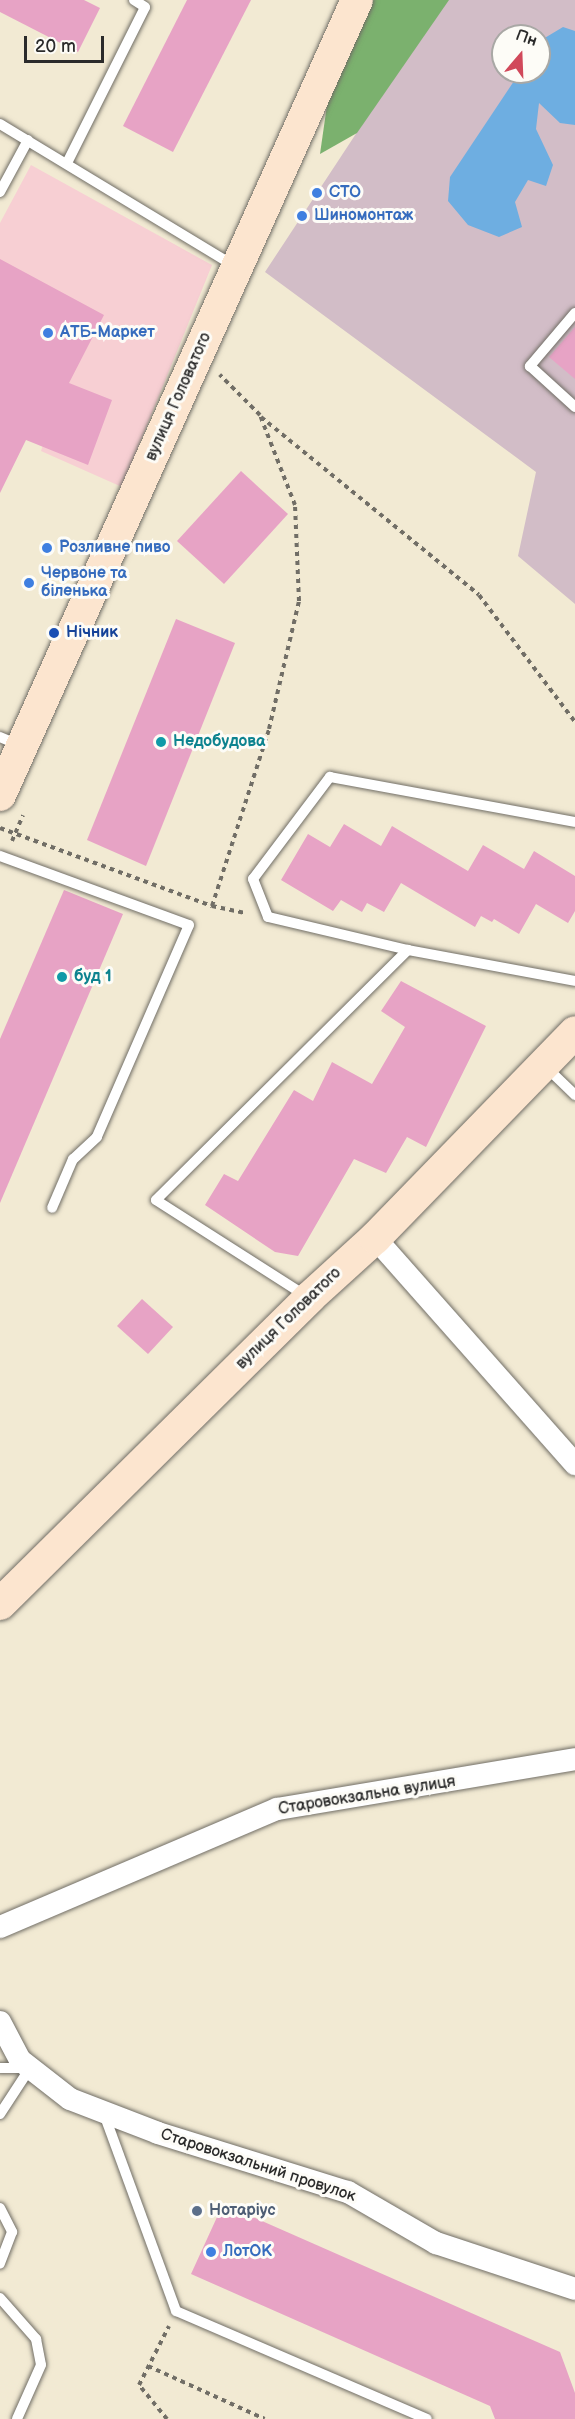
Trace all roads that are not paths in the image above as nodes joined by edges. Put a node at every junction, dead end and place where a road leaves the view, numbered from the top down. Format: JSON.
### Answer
{"nodes":[{"id":1,"x":134,"y":0,"type":"edge"},
{"id":2,"x":357,"y":0,"type":"edge"},
{"id":3,"x":147,"y":3,"type":"edge"},
{"id":4,"x":0,"y":124,"type":"edge"},
{"id":5,"x":28,"y":140,"type":"junction"},
{"id":6,"x":67,"y":163,"type":"junction"},
{"id":7,"x":0,"y":192,"type":"edge"},
{"id":8,"x":236,"y":268,"type":"junction"},
{"id":9,"x":575,"y":313,"type":"edge"},
{"id":10,"x":575,"y":407,"type":"edge"},
{"id":11,"x":11,"y":741,"type":"edge"},
{"id":12,"x":0,"y":795,"type":"edge"},
{"id":13,"x":575,"y":822,"type":"edge"},
{"id":14,"x":0,"y":856,"type":"edge"},
{"id":15,"x":408,"y":950,"type":"junction"},
{"id":16,"x":575,"y":981,"type":"edge"},
{"id":17,"x":575,"y":1032,"type":"edge"},
{"id":18,"x":543,"y":1064,"type":"junction"},
{"id":19,"x":575,"y":1095,"type":"edge"},
{"id":20,"x":52,"y":1208,"type":"dead end"},
{"id":21,"x":375,"y":1238,"type":"junction"},
{"id":22,"x":309,"y":1298,"type":"junction"},
{"id":23,"x":575,"y":1464,"type":"edge"},
{"id":24,"x":0,"y":1604,"type":"edge"},
{"id":25,"x":575,"y":1760,"type":"edge"},
{"id":26,"x":0,"y":1927,"type":"edge"},
{"id":27,"x":0,"y":2022,"type":"edge"},
{"id":28,"x":0,"y":2068,"type":"edge"},
{"id":29,"x":30,"y":2068,"type":"junction"},
{"id":30,"x":103,"y":2112,"type":"junction"},
{"id":31,"x":0,"y":2114,"type":"edge"},
{"id":32,"x":0,"y":2208,"type":"edge"},
{"id":33,"x":0,"y":2264,"type":"edge"},
{"id":34,"x":575,"y":2289,"type":"edge"},
{"id":35,"x":0,"y":2298,"type":"edge"},
{"id":36,"x":17,"y":2419,"type":"edge"},
{"id":37,"x":427,"y":2419,"type":"edge"}],
"edges":[{"from":1,"to":3,"type":"lane"},
{"from":2,"to":8,"type":"street","name":"вулиця Головатого"},
{"from":3,"to":6,"type":"lane"},
{"from":4,"to":5,"type":"lane"},
{"from":5,"to":6,"type":"lane"},
{"from":5,"to":7,"type":"lane"},
{"from":6,"to":8,"type":"lane"},
{"from":8,"to":11,"type":"street","name":"вулиця Головатого"},
{"from":9,"to":10,"type":"lane"},
{"from":11,"to":12,"type":"street","name":"вулиця Головатого"},
{"from":13,"to":15,"type":"lane"},
{"from":14,"to":20,"type":"lane"},
{"from":15,"to":16,"type":"lane"},
{"from":15,"to":22,"type":"lane"},
{"from":17,"to":18,"type":"street","name":"вулиця Головатого"},
{"from":18,"to":19,"type":"lane"},
{"from":18,"to":21,"type":"street","name":"вулиця Головатого"},
{"from":21,"to":22,"type":"street","name":"вулиця Головатого"},
{"from":21,"to":23,"type":"street"},
{"from":22,"to":24,"type":"street","name":"вулиця Головатого"},
{"from":25,"to":26,"type":"street","name":"Старовокзальна вулиця"},
{"from":27,"to":29,"type":"street","name":"Старовокзальний провулок"},
{"from":28,"to":29,"type":"lane"},
{"from":29,"to":30,"type":"street","name":"Старовокзальний провулок"},
{"from":29,"to":31,"type":"lane"},
{"from":30,"to":34,"type":"street","name":"Старовокзальний провулок"},
{"from":30,"to":37,"type":"lane"},
{"from":32,"to":33,"type":"lane"},
{"from":35,"to":36,"type":"lane"}]}
